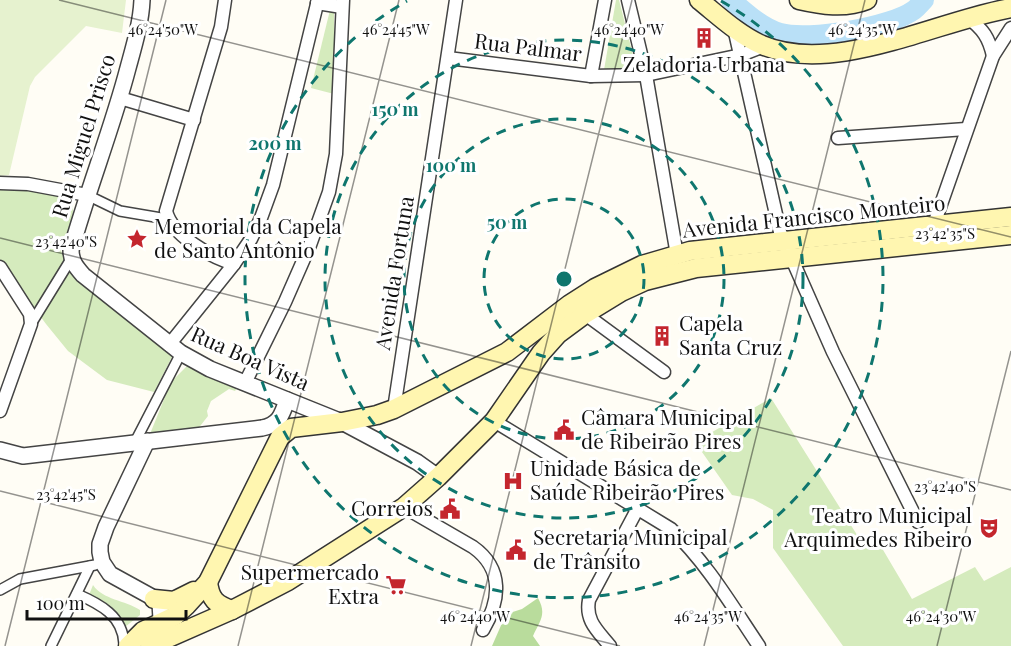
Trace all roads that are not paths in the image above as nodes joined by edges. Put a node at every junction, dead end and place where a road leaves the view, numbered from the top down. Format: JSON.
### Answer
{"nodes":[{"id":1,"x":142,"y":0,"type":"edge"},
{"id":2,"x":225,"y":0,"type":"edge"},
{"id":3,"x":456,"y":0,"type":"edge"},
{"id":4,"x":605,"y":0,"type":"edge"},
{"id":5,"x":628,"y":0,"type":"edge"},
{"id":6,"x":699,"y":0,"type":"edge"},
{"id":7,"x":799,"y":0,"type":"edge"},
{"id":8,"x":867,"y":0,"type":"edge"},
{"id":9,"x":317,"y":1,"type":"edge"},
{"id":10,"x":343,"y":4,"type":"edge"},
{"id":11,"x":1011,"y":8,"type":"edge"},
{"id":12,"x":968,"y":18,"type":"junction"},
{"id":13,"x":1011,"y":28,"type":"edge"},
{"id":14,"x":736,"y":35,"type":"junction"},
{"id":15,"x":764,"y":46,"type":"junction"},
{"id":16,"x":741,"y":55,"type":"junction"},
{"id":17,"x":993,"y":56,"type":"junction"},
{"id":18,"x":448,"y":58,"type":"junction"},
{"id":19,"x":710,"y":61,"type":"junction"},
{"id":20,"x":646,"y":75,"type":"junction"},
{"id":21,"x":591,"y":76,"type":"junction"},
{"id":22,"x":120,"y":98,"type":"junction"},
{"id":23,"x":194,"y":120,"type":"junction"},
{"id":24,"x":966,"y":129,"type":"junction"},
{"id":25,"x":838,"y":138,"type":"dead end"},
{"id":26,"x":0,"y":183,"type":"edge"},
{"id":27,"x":87,"y":195,"type":"junction"},
{"id":28,"x":1011,"y":217,"type":"edge"},
{"id":29,"x":168,"y":219,"type":"junction"},
{"id":30,"x":933,"y":226,"type":"junction"},
{"id":31,"x":1011,"y":235,"type":"edge"},
{"id":32,"x":929,"y":244,"type":"junction"},
{"id":33,"x":787,"y":249,"type":"junction"},
{"id":34,"x":71,"y":254,"type":"junction"},
{"id":35,"x":677,"y":255,"type":"junction"},
{"id":36,"x":234,"y":264,"type":"junction"},
{"id":37,"x":0,"y":267,"type":"edge"},
{"id":38,"x":585,"y":314,"type":"junction"},
{"id":39,"x":32,"y":324,"type":"junction"},
{"id":40,"x":175,"y":349,"type":"junction"},
{"id":41,"x":507,"y":352,"type":"junction"},
{"id":42,"x":664,"y":372,"type":"dead end"},
{"id":43,"x":521,"y":381,"type":"junction"},
{"id":44,"x":245,"y":383,"type":"junction"},
{"id":45,"x":287,"y":400,"type":"junction"},
{"id":46,"x":394,"y":409,"type":"junction"},
{"id":47,"x":0,"y":411,"type":"edge"},
{"id":48,"x":342,"y":422,"type":"junction"},
{"id":49,"x":494,"y":422,"type":"junction"},
{"id":50,"x":253,"y":429,"type":"junction"},
{"id":51,"x":141,"y":442,"type":"junction"},
{"id":52,"x":0,"y":450,"type":"edge"},
{"id":53,"x":271,"y":455,"type":"junction"},
{"id":54,"x":438,"y":477,"type":"junction"},
{"id":55,"x":404,"y":507,"type":"junction"},
{"id":56,"x":638,"y":508,"type":"junction"},
{"id":57,"x":918,"y":522,"type":"dead end"},
{"id":58,"x":206,"y":584,"type":"junction"},
{"id":59,"x":0,"y":590,"type":"edge"},
{"id":60,"x":76,"y":594,"type":"junction"},
{"id":61,"x":154,"y":599,"type":"junction"},
{"id":62,"x":232,"y":610,"type":"junction"},
{"id":63,"x":159,"y":623,"type":"junction"},
{"id":64,"x":483,"y":630,"type":"dead end"},
{"id":65,"x":126,"y":645,"type":"edge"},
{"id":66,"x":51,"y":646,"type":"edge"},
{"id":67,"x":150,"y":646,"type":"edge"},
{"id":68,"x":610,"y":646,"type":"edge"},
{"id":69,"x":759,"y":646,"type":"edge"}],
"edges":[{"from":1,"to":22,"type":"street","name":"Rua Miguel Prisco"},
{"from":2,"to":23,"type":"street"},
{"from":3,"to":18,"type":"street","name":"Avenida Fortuna"},
{"from":4,"to":21,"type":"street"},
{"from":5,"to":20,"type":"street"},
{"from":6,"to":14,"type":"main road"},
{"from":7,"to":8,"type":"main road"},
{"from":9,"to":10,"type":"street"},
{"from":9,"to":36,"type":"street"},
{"from":10,"to":44,"type":"street"},
{"from":11,"to":12,"type":"main road"},
{"from":12,"to":15,"type":"main road"},
{"from":12,"to":17,"type":"street"},
{"from":13,"to":17,"type":"street"},
{"from":14,"to":15,"type":"main road"},
{"from":14,"to":16,"type":"street"},
{"from":14,"to":19,"type":"street","name":"Rua Palmar"},
{"from":15,"to":16,"type":"street","name":"Rua Palmar"},
{"from":16,"to":19,"type":"street","name":"Rua Palmar"},
{"from":16,"to":33,"type":"street"},
{"from":17,"to":24,"type":"street"},
{"from":18,"to":21,"type":"street","name":"Rua Palmar"},
{"from":18,"to":46,"type":"street","name":"Avenida Fortuna"},
{"from":19,"to":20,"type":"street","name":"Rua Palmar"},
{"from":20,"to":21,"type":"street","name":"Rua Palmar"},
{"from":20,"to":35,"type":"street"},
{"from":22,"to":23,"type":"street"},
{"from":22,"to":27,"type":"street","name":"Rua Miguel Prisco"},
{"from":23,"to":29,"type":"street"},
{"from":24,"to":25,"type":"street"},
{"from":24,"to":30,"type":"street"},
{"from":26,"to":27,"type":"street"},
{"from":27,"to":29,"type":"street"},
{"from":27,"to":34,"type":"street","name":"Rua Miguel Prisco"},
{"from":28,"to":30,"type":"main road","name":"Avenida Francisco Monteiro"},
{"from":29,"to":36,"type":"street"},
{"from":30,"to":32,"type":"street"},
{"from":30,"to":33,"type":"main road","name":"Avenida Francisco Monteiro"},
{"from":31,"to":32,"type":"main road","name":"Avenida Francisco Monteiro"},
{"from":32,"to":33,"type":"main road","name":"Avenida Francisco Monteiro"},
{"from":33,"to":35,"type":"main road","name":"Avenida Francisco Monteiro"},
{"from":33,"to":38,"type":"main road","name":"Avenida Francisco Monteiro"},
{"from":33,"to":57,"type":"street"},
{"from":34,"to":39,"type":"street"},
{"from":34,"to":40,"type":"street","name":"Rua Boa Vista"},
{"from":35,"to":41,"type":"main road","name":"Avenida Francisco Monteiro"},
{"from":36,"to":40,"type":"street"},
{"from":37,"to":39,"type":"street"},
{"from":38,"to":42,"type":"street"},
{"from":38,"to":43,"type":"main road","name":"Avenida Francisco Monteiro"},
{"from":39,"to":47,"type":"street"},
{"from":40,"to":44,"type":"street","name":"Rua Boa Vista"},
{"from":40,"to":51,"type":"street"},
{"from":41,"to":43,"type":"main road"},
{"from":41,"to":46,"type":"main road","name":"Avenida Francisco Monteiro"},
{"from":43,"to":49,"type":"main road","name":"Avenida Francisco Monteiro"},
{"from":44,"to":45,"type":"street","name":"Rua Boa Vista"},
{"from":45,"to":48,"type":"street","name":"Rua Boa Vista"},
{"from":45,"to":50,"type":"street"},
{"from":46,"to":48,"type":"main road","name":"Avenida Francisco Monteiro"},
{"from":48,"to":53,"type":"main road","name":"Avenida Francisco Monteiro"},
{"from":48,"to":54,"type":"street","name":"Rua Boa Vista"},
{"from":49,"to":54,"type":"main road","name":"Avenida Francisco Monteiro"},
{"from":49,"to":56,"type":"street"},
{"from":50,"to":51,"type":"street"},
{"from":50,"to":53,"type":"street"},
{"from":51,"to":52,"type":"street"},
{"from":51,"to":61,"type":"street"},
{"from":53,"to":58,"type":"main road"},
{"from":54,"to":55,"type":"main road","name":"Avenida Francisco Monteiro"},
{"from":55,"to":62,"type":"main road","name":"Avenida Francisco Monteiro"},
{"from":55,"to":64,"type":"street"},
{"from":56,"to":68,"type":"street"},
{"from":56,"to":69,"type":"street"},
{"from":58,"to":61,"type":"main road"},
{"from":58,"to":62,"type":"main road"},
{"from":58,"to":63,"type":"main road"},
{"from":59,"to":60,"type":"street"},
{"from":60,"to":65,"type":"street"},
{"from":60,"to":66,"type":"street"},
{"from":61,"to":63,"type":"street"},
{"from":62,"to":67,"type":"main road","name":"Avenida Francisco Monteiro"},
{"from":63,"to":65,"type":"main road"},
{"from":63,"to":67,"type":"street"}]}
